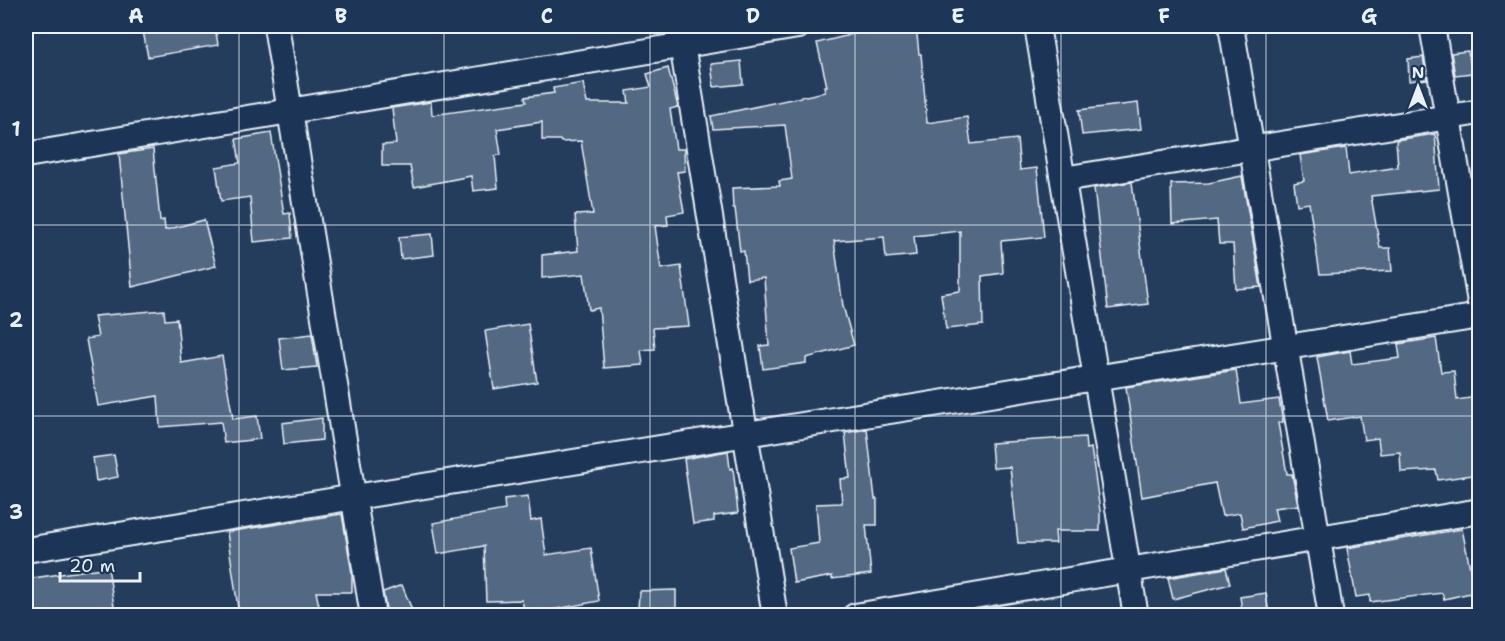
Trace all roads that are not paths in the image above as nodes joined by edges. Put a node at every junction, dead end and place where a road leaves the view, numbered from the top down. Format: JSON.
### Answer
{"nodes":[{"id":1,"x":276,"y":26,"type":"edge"},
{"id":2,"x":798,"y":26,"type":"edge"},
{"id":3,"x":1037,"y":26,"type":"edge"},
{"id":4,"x":1232,"y":26,"type":"edge"},
{"id":5,"x":1432,"y":26,"type":"edge"},
{"id":6,"x":681,"y":35,"type":"edge"},
{"id":7,"x":290,"y":111,"type":"junction"},
{"id":8,"x":1479,"y":112,"type":"edge"},
{"id":9,"x":1448,"y":117,"type":"junction"},
{"id":10,"x":1252,"y":149,"type":"junction"},
{"id":11,"x":26,"y":155,"type":"edge"},
{"id":12,"x":1063,"y":179,"type":"junction"},
{"id":13,"x":1479,"y":302,"type":"edge"},
{"id":14,"x":1479,"y":316,"type":"edge"},
{"id":15,"x":1286,"y":348,"type":"junction"},
{"id":16,"x":1097,"y":378,"type":"junction"},
{"id":17,"x":746,"y":434,"type":"junction"},
{"id":18,"x":353,"y":498,"type":"junction"},
{"id":19,"x":1479,"y":511,"type":"edge"},
{"id":20,"x":1318,"y":538,"type":"junction"},
{"id":21,"x":26,"y":550,"type":"edge"},
{"id":22,"x":1129,"y":570,"type":"junction"},
{"id":23,"x":373,"y":615,"type":"edge"},
{"id":24,"x":775,"y":615,"type":"edge"},
{"id":25,"x":855,"y":615,"type":"edge"},
{"id":26,"x":1136,"y":615,"type":"edge"},
{"id":27,"x":1331,"y":615,"type":"edge"}],
"edges":[{"from":1,"to":7,"type":"street"},
{"from":2,"to":6,"type":"street"},
{"from":3,"to":12,"type":"street"},
{"from":4,"to":10,"type":"street"},
{"from":5,"to":9,"type":"street"},
{"from":6,"to":7,"type":"street"},
{"from":6,"to":17,"type":"street"},
{"from":7,"to":11,"type":"street"},
{"from":7,"to":18,"type":"street"},
{"from":8,"to":9,"type":"street"},
{"from":9,"to":10,"type":"street"},
{"from":9,"to":13,"type":"street"},
{"from":10,"to":12,"type":"street"},
{"from":10,"to":15,"type":"street"},
{"from":12,"to":16,"type":"street"},
{"from":14,"to":15,"type":"street"},
{"from":15,"to":16,"type":"street"},
{"from":15,"to":20,"type":"street"},
{"from":16,"to":17,"type":"street"},
{"from":16,"to":22,"type":"street"},
{"from":17,"to":18,"type":"street"},
{"from":17,"to":24,"type":"street"},
{"from":18,"to":21,"type":"street"},
{"from":18,"to":23,"type":"street"},
{"from":19,"to":20,"type":"street"},
{"from":20,"to":22,"type":"street"},
{"from":20,"to":27,"type":"street"},
{"from":22,"to":25,"type":"street"},
{"from":22,"to":26,"type":"street"}]}
